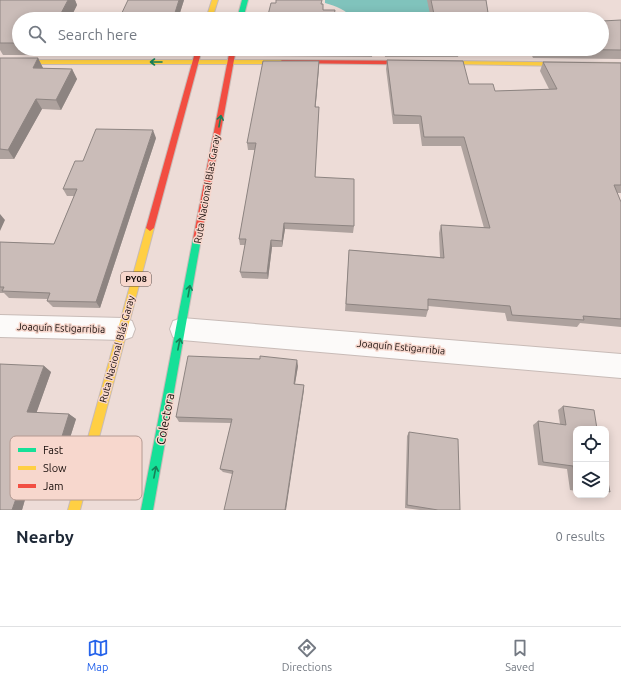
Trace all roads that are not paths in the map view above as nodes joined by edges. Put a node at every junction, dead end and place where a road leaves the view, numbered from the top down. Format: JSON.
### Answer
{"nodes":[{"id":1,"x":215,"y":0,"type":"edge"},
{"id":2,"x":244,"y":0,"type":"edge"},
{"id":3,"x":211,"y":12,"type":"edge"},
{"id":4,"x":241,"y":12,"type":"edge"},
{"id":5,"x":197,"y":56,"type":"edge"},
{"id":6,"x":231,"y":56,"type":"edge"},
{"id":7,"x":0,"y":62,"type":"edge"},
{"id":8,"x":195,"y":62,"type":"junction"},
{"id":9,"x":230,"y":62,"type":"junction"},
{"id":10,"x":621,"y":65,"type":"edge"},
{"id":11,"x":0,"y":326,"type":"edge"},
{"id":12,"x":123,"y":329,"type":"junction"},
{"id":13,"x":182,"y":329,"type":"junction"},
{"id":14,"x":621,"y":366,"type":"edge"},
{"id":15,"x":94,"y":436,"type":"edge"},
{"id":16,"x":77,"y":500,"type":"edge"},
{"id":17,"x":74,"y":510,"type":"edge"},
{"id":18,"x":147,"y":510,"type":"edge"}],
"edges":[{"from":1,"to":3,"type":"main road"},
{"from":2,"to":4,"type":"main road"},
{"from":5,"to":8,"type":"main road","name":"Ruta Nacional Blás Garay","number":"PY08"},
{"from":6,"to":9,"type":"main road","name":"Ruta Nacional Blas Garay"},
{"from":8,"to":7,"type":"main road","one_way":true},
{"from":8,"to":9,"type":"main road"},
{"from":8,"to":12,"type":"main road","name":"Ruta Nacional Blás Garay","number":"PY08"},
{"from":9,"to":10,"type":"main road"},
{"from":13,"to":9,"type":"main road","name":"Ruta Nacional Blas Garay","one_way":true},
{"from":11,"to":12,"type":"street","name":"Joaquín Estigarribia"},
{"from":12,"to":15,"type":"main road","name":"Ruta Nacional Blás Garay","number":"PY08"},
{"from":13,"to":14,"type":"street","name":"Joaquín Estigarribia"},
{"from":18,"to":13,"type":"main road","name":"Colectora","one_way":true},
{"from":16,"to":17,"type":"main road","name":"Ruta Nacional Blás Garay","number":"PY08"}]}
